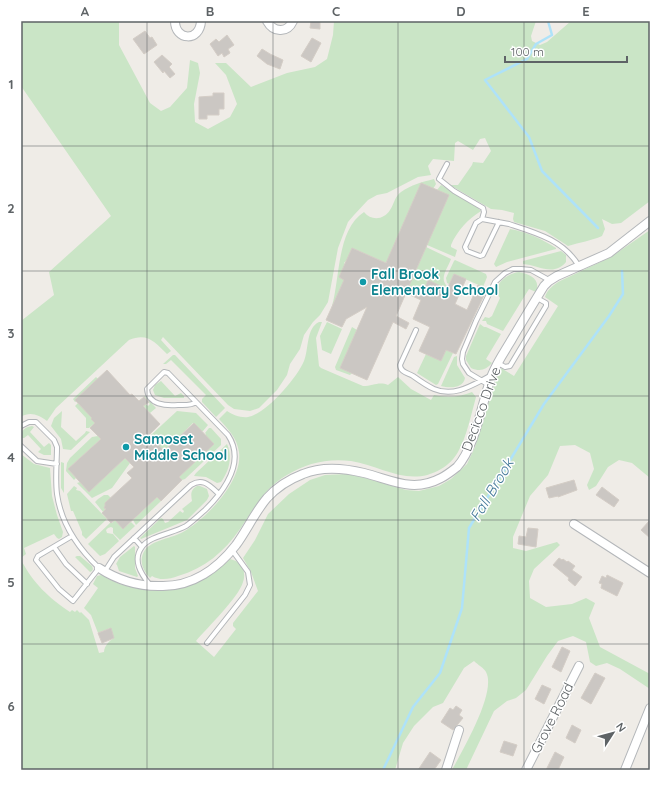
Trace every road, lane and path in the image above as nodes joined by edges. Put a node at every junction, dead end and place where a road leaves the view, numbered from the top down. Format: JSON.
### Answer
{"nodes":[{"id":1,"x":175,"y":21,"type":"edge"},
{"id":2,"x":201,"y":21,"type":"edge"},
{"id":3,"x":267,"y":21,"type":"edge"},
{"id":4,"x":293,"y":21,"type":"edge"},
{"id":5,"x":447,"y":164,"type":"dead end"},
{"id":6,"x":482,"y":219,"type":"junction"},
{"id":7,"x":650,"y":221,"type":"edge"},
{"id":8,"x":499,"y":222,"type":"junction"},
{"id":9,"x":579,"y":266,"type":"junction"},
{"id":10,"x":549,"y":281,"type":"junction"},
{"id":11,"x":537,"y":298,"type":"junction"},
{"id":12,"x":416,"y":330,"type":"dead end"},
{"id":13,"x":498,"y":363,"type":"junction"},
{"id":14,"x":492,"y":375,"type":"junction"},
{"id":15,"x":480,"y":381,"type":"junction"},
{"id":16,"x":489,"y":385,"type":"junction"},
{"id":17,"x":196,"y":402,"type":"junction"},
{"id":18,"x":21,"y":426,"type":"edge"},
{"id":19,"x":21,"y":446,"type":"edge"},
{"id":20,"x":57,"y":464,"type":"junction"},
{"id":21,"x":219,"y":494,"type":"junction"},
{"id":22,"x":574,"y":524,"type":"dead end"},
{"id":23,"x":72,"y":536,"type":"junction"},
{"id":24,"x":134,"y":538,"type":"junction"},
{"id":25,"x":54,"y":547,"type":"junction"},
{"id":26,"x":142,"y":547,"type":"junction"},
{"id":27,"x":232,"y":550,"type":"junction"},
{"id":28,"x":102,"y":569,"type":"junction"},
{"id":29,"x":650,"y":573,"type":"edge"},
{"id":30,"x":86,"y":584,"type":"junction"},
{"id":31,"x":152,"y":587,"type":"junction"},
{"id":32,"x":207,"y":643,"type":"dead end"},
{"id":33,"x":579,"y":666,"type":"dead end"},
{"id":34,"x":650,"y":708,"type":"edge"},
{"id":35,"x":459,"y":730,"type":"dead end"},
{"id":36,"x":446,"y":770,"type":"edge"},
{"id":37,"x":526,"y":770,"type":"edge"},
{"id":38,"x":626,"y":770,"type":"edge"}],
"edges":[{"from":1,"to":2,"type":"street"},
{"from":3,"to":4,"type":"street"},
{"from":5,"to":6,"type":"lane"},
{"from":6,"to":8,"type":"lane"},
{"from":6,"to":8,"type":"lane"},
{"from":7,"to":9,"type":"street","name":"Decicco Drive"},
{"from":8,"to":9,"type":"lane"},
{"from":9,"to":10,"type":"street","name":"Decicco Drive"},
{"from":10,"to":11,"type":"street","name":"Decicco Drive"},
{"from":10,"to":15,"type":"lane"},
{"from":11,"to":13,"type":"street","name":"Decicco Drive"},
{"from":11,"to":13,"type":"lane"},
{"from":12,"to":15,"type":"lane"},
{"from":13,"to":14,"type":"street","name":"Decicco Drive"},
{"from":14,"to":15,"type":"lane"},
{"from":14,"to":16,"type":"street","name":"Decicco Drive"},
{"from":15,"to":16,"type":"lane"},
{"from":16,"to":27,"type":"street","name":"Decicco Drive"},
{"from":17,"to":17,"type":"lane"},
{"from":17,"to":21,"type":"lane"},
{"from":18,"to":20,"type":"lane"},
{"from":19,"to":20,"type":"lane"},
{"from":20,"to":23,"type":"lane"},
{"from":21,"to":24,"type":"lane"},
{"from":21,"to":26,"type":"lane"},
{"from":22,"to":29,"type":"street"},
{"from":23,"to":25,"type":"lane"},
{"from":23,"to":28,"type":"lane"},
{"from":24,"to":26,"type":"lane"},
{"from":24,"to":28,"type":"lane"},
{"from":25,"to":30,"type":"lane"},
{"from":25,"to":30,"type":"lane"},
{"from":26,"to":31,"type":"lane"},
{"from":27,"to":31,"type":"street","name":"Decicco Drive"},
{"from":27,"to":32,"type":"lane"},
{"from":28,"to":30,"type":"lane"},
{"from":28,"to":31,"type":"street","name":"Decicco Drive"},
{"from":33,"to":37,"type":"street","name":"Grove Road"},
{"from":34,"to":38,"type":"street"},
{"from":35,"to":36,"type":"street"}]}
